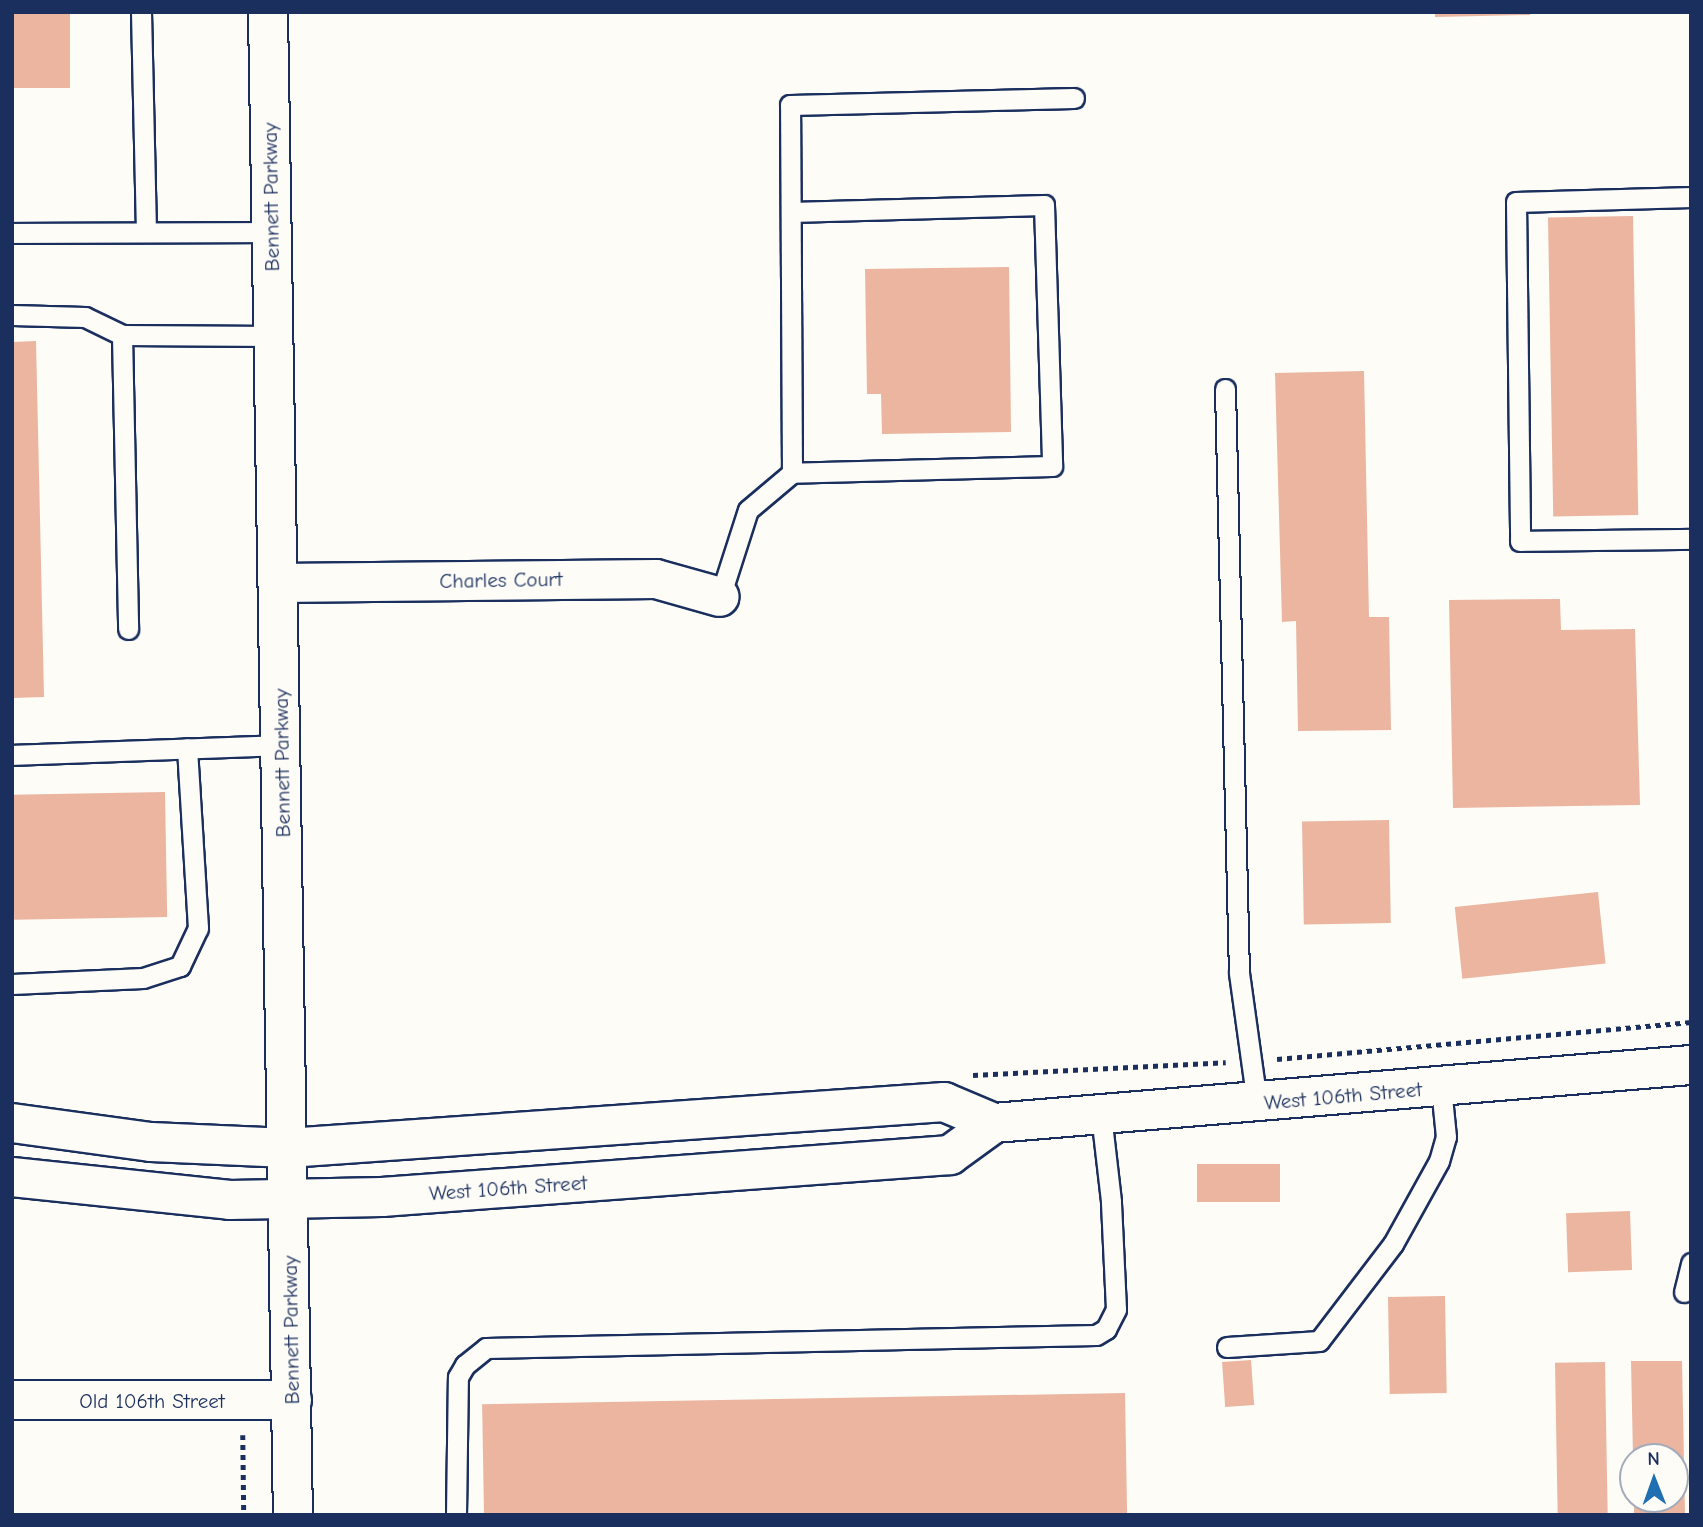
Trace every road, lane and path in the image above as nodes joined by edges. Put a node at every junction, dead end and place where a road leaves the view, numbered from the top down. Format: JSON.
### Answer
{"nodes":[{"id":1,"x":141,"y":12,"type":"edge"},
{"id":2,"x":268,"y":12,"type":"edge"},
{"id":3,"x":1074,"y":99,"type":"dead end"},
{"id":4,"x":1691,"y":197,"type":"edge"},
{"id":5,"x":791,"y":212,"type":"junction"},
{"id":6,"x":146,"y":230,"type":"junction"},
{"id":7,"x":272,"y":232,"type":"junction"},
{"id":8,"x":12,"y":233,"type":"edge"},
{"id":9,"x":12,"y":315,"type":"edge"},
{"id":10,"x":121,"y":335,"type":"junction"},
{"id":11,"x":274,"y":336,"type":"junction"},
{"id":12,"x":1224,"y":389,"type":"dead end"},
{"id":13,"x":792,"y":473,"type":"junction"},
{"id":14,"x":1691,"y":539,"type":"edge"},
{"id":15,"x":279,"y":583,"type":"junction"},
{"id":16,"x":720,"y":597,"type":"joint"},
{"id":17,"x":128,"y":629,"type":"dead end"},
{"id":18,"x":281,"y":745,"type":"junction"},
{"id":19,"x":187,"y":748,"type":"junction"},
{"id":20,"x":12,"y":755,"type":"edge"},
{"id":21,"x":12,"y":984,"type":"edge"},
{"id":22,"x":1691,"y":1065,"type":"edge"},
{"id":23,"x":1441,"y":1087,"type":"junction"},
{"id":24,"x":1257,"y":1103,"type":"junction"},
{"id":25,"x":1101,"y":1115,"type":"junction"},
{"id":26,"x":12,"y":1123,"type":"edge"},
{"id":27,"x":994,"y":1123,"type":"junction"},
{"id":28,"x":288,"y":1148,"type":"junction"},
{"id":29,"x":12,"y":1177,"type":"edge"},
{"id":30,"x":289,"y":1200,"type":"junction"},
{"id":31,"x":1691,"y":1263,"type":"edge"},
{"id":32,"x":1684,"y":1292,"type":"dead end"},
{"id":33,"x":1227,"y":1347,"type":"dead end"},
{"id":34,"x":292,"y":1400,"type":"junction"},
{"id":35,"x":12,"y":1401,"type":"edge"},
{"id":36,"x":243,"y":1431,"type":"dead end"},
{"id":37,"x":244,"y":1515,"type":"edge"},
{"id":38,"x":293,"y":1515,"type":"edge"},
{"id":39,"x":456,"y":1515,"type":"edge"}],
"edges":[{"from":1,"to":6,"type":"lane"},
{"from":2,"to":7,"type":"street","name":"Bennett Parkway"},
{"from":3,"to":5,"type":"lane"},
{"from":4,"to":14,"type":"lane"},
{"from":5,"to":13,"type":"lane"},
{"from":5,"to":13,"type":"lane"},
{"from":6,"to":7,"type":"lane"},
{"from":6,"to":8,"type":"lane"},
{"from":7,"to":11,"type":"street","name":"Bennett Parkway"},
{"from":9,"to":10,"type":"lane"},
{"from":10,"to":11,"type":"lane"},
{"from":10,"to":17,"type":"lane"},
{"from":11,"to":15,"type":"street","name":"Bennett Parkway"},
{"from":12,"to":24,"type":"lane"},
{"from":13,"to":16,"type":"lane"},
{"from":15,"to":16,"type":"street","name":"Charles Court"},
{"from":15,"to":18,"type":"street","name":"Bennett Parkway"},
{"from":18,"to":19,"type":"lane"},
{"from":18,"to":28,"type":"street","name":"Bennett Parkway"},
{"from":19,"to":20,"type":"lane"},
{"from":19,"to":21,"type":"lane"},
{"from":22,"to":23,"type":"street","name":"West 106th Street"},
{"from":23,"to":24,"type":"street","name":"West 106th Street"},
{"from":23,"to":33,"type":"lane"},
{"from":24,"to":25,"type":"street","name":"West 106th Street"},
{"from":25,"to":27,"type":"street","name":"West 106th Street"},
{"from":25,"to":39,"type":"lane"},
{"from":26,"to":28,"type":"street","name":"West 106th Street"},
{"from":27,"to":28,"type":"street","name":"West 106th Street"},
{"from":27,"to":30,"type":"street","name":"West 106th Street"},
{"from":28,"to":30,"type":"street","name":"Bennett Parkway"},
{"from":29,"to":30,"type":"street","name":"West 106th Street"},
{"from":30,"to":34,"type":"street","name":"Bennett Parkway"},
{"from":31,"to":32,"type":"lane"},
{"from":34,"to":35,"type":"street","name":"Old 106th Street"},
{"from":34,"to":38,"type":"street","name":"Bennett Parkway"},
{"from":36,"to":37,"type":"path"}]}
